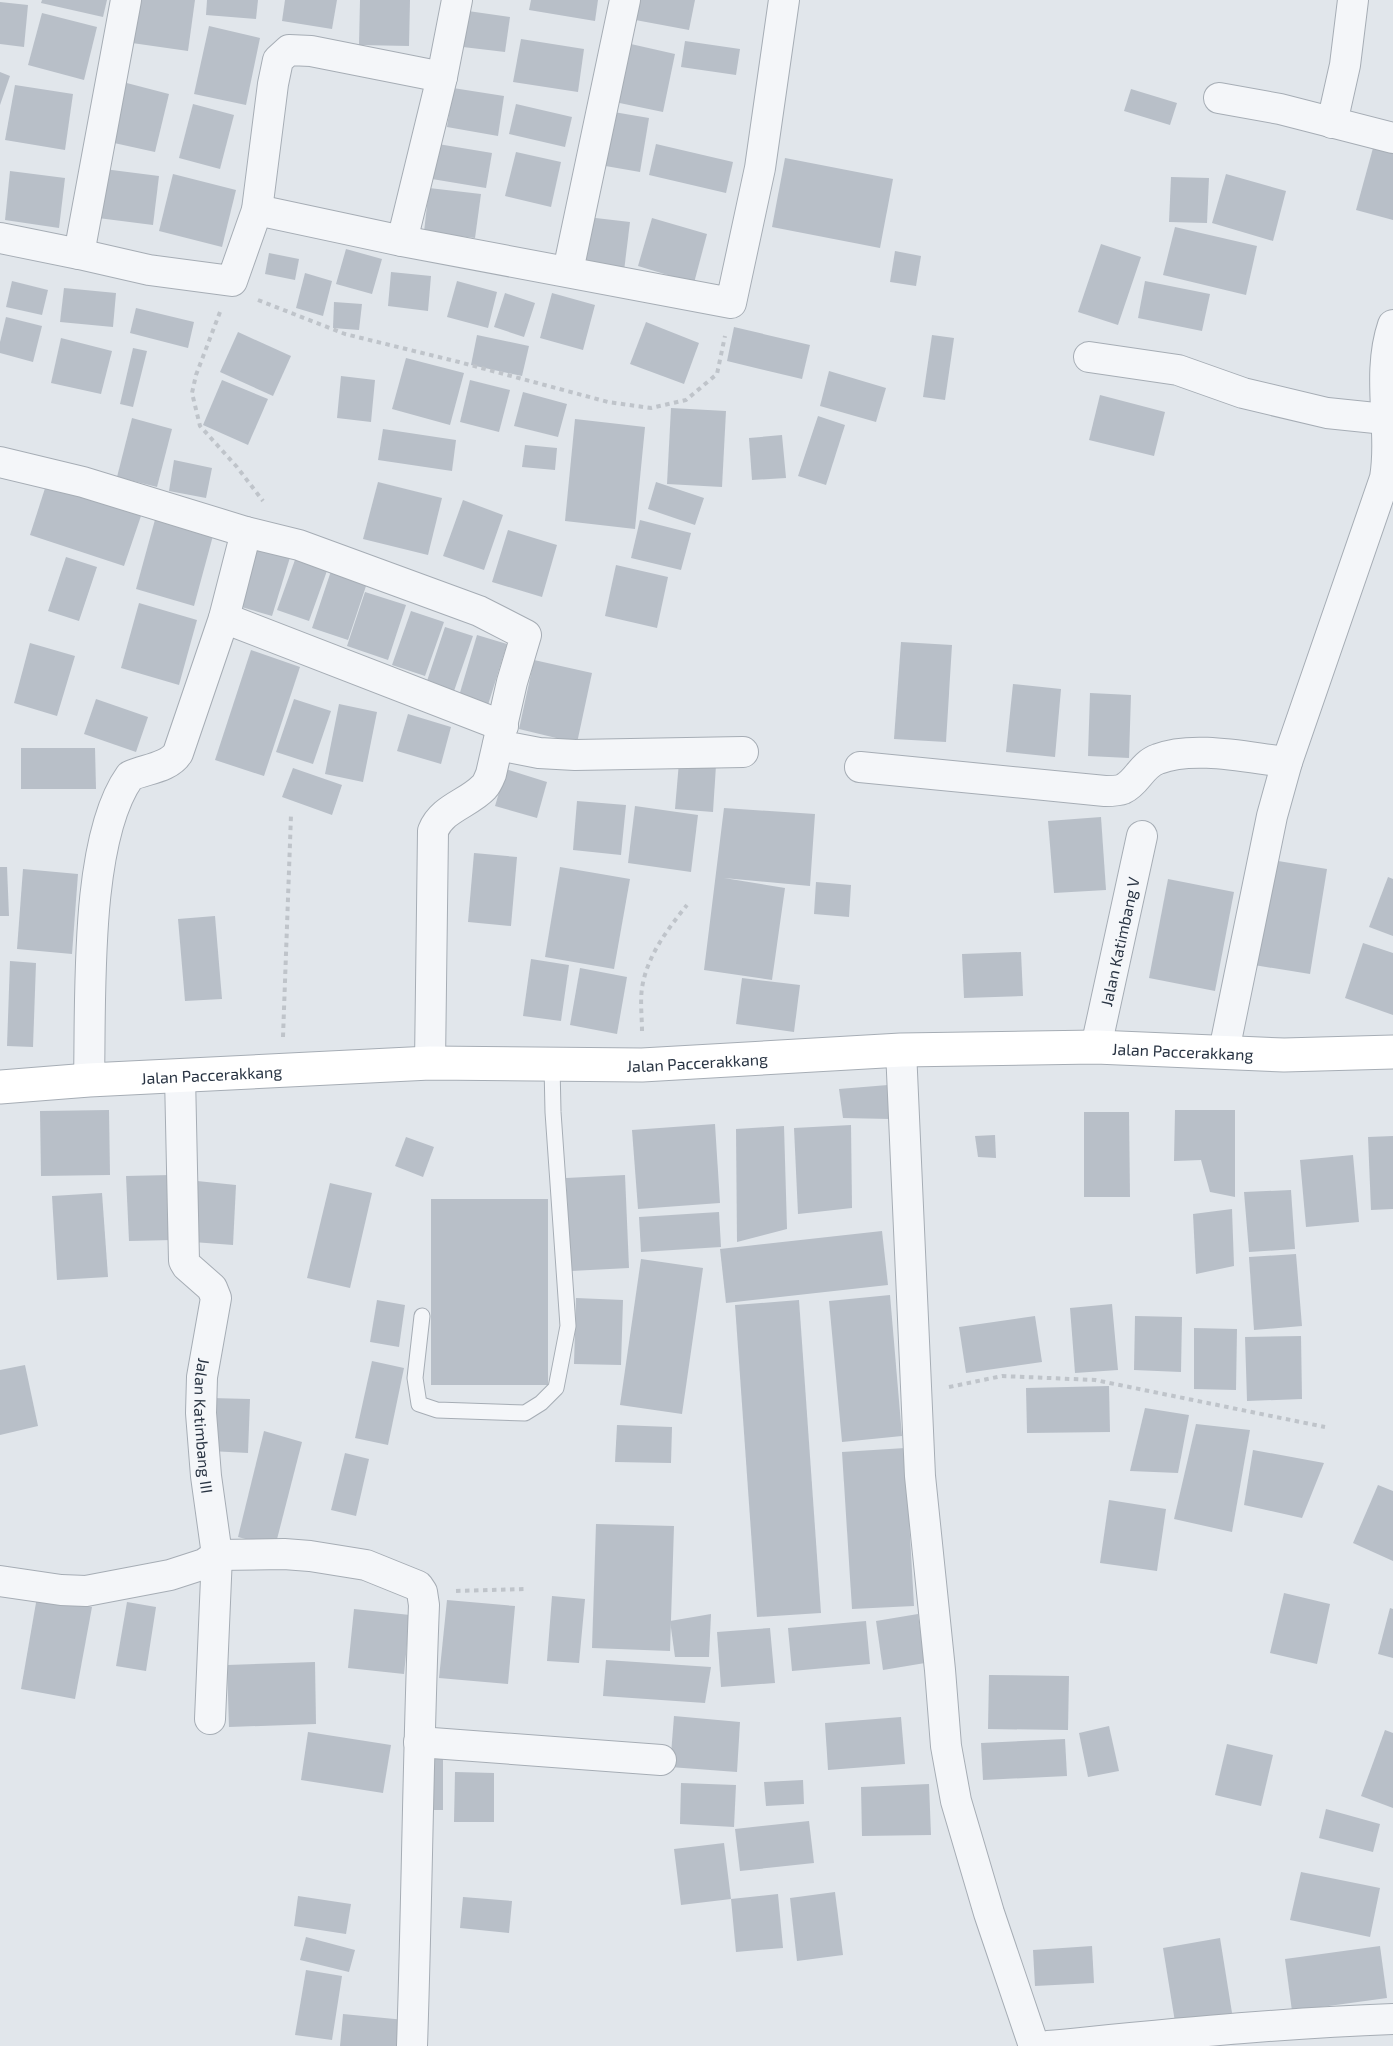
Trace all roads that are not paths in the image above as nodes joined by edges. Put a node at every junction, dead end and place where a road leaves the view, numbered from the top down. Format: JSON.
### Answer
{"nodes":[{"id":1,"x":126,"y":0,"type":"edge"},
{"id":2,"x":457,"y":0,"type":"edge"},
{"id":3,"x":625,"y":0,"type":"edge"},
{"id":4,"x":784,"y":0,"type":"edge"},
{"id":5,"x":1353,"y":0,"type":"edge"},
{"id":6,"x":442,"y":77,"type":"junction"},
{"id":7,"x":1219,"y":98,"type":"dead end"},
{"id":8,"x":1332,"y":123,"type":"junction"},
{"id":9,"x":1393,"y":138,"type":"edge"},
{"id":10,"x":257,"y":210,"type":"junction"},
{"id":11,"x":0,"y":238,"type":"edge"},
{"id":12,"x":402,"y":241,"type":"junction"},
{"id":13,"x":79,"y":254,"type":"junction"},
{"id":14,"x":568,"y":271,"type":"junction"},
{"id":15,"x":1393,"y":325,"type":"edge"},
{"id":16,"x":1089,"y":357,"type":"dead end"},
{"id":17,"x":1386,"y":419,"type":"junction"},
{"id":18,"x":0,"y":462,"type":"edge"},
{"id":19,"x":246,"y":532,"type":"junction"},
{"id":20,"x":224,"y":618,"type":"junction"},
{"id":21,"x":501,"y":735,"type":"junction"},
{"id":22,"x":743,"y":752,"type":"dead end"},
{"id":23,"x":1287,"y":762,"type":"junction"},
{"id":24,"x":860,"y":767,"type":"dead end"},
{"id":25,"x":1142,"y":836,"type":"dead end"},
{"id":26,"x":1096,"y":1047,"type":"junction"},
{"id":27,"x":901,"y":1050,"type":"junction"},
{"id":28,"x":1224,"y":1052,"type":"junction"},
{"id":29,"x":1393,"y":1052,"type":"edge"},
{"id":30,"x":430,"y":1063,"type":"junction"},
{"id":31,"x":552,"y":1065,"type":"junction"},
{"id":32,"x":180,"y":1076,"type":"junction"},
{"id":33,"x":88,"y":1080,"type":"junction"},
{"id":34,"x":0,"y":1087,"type":"edge"},
{"id":35,"x":422,"y":1316,"type":"dead end"},
{"id":36,"x":217,"y":1555,"type":"junction"},
{"id":37,"x":0,"y":1581,"type":"edge"},
{"id":38,"x":210,"y":1719,"type":"dead end"},
{"id":39,"x":419,"y":1742,"type":"junction"},
{"id":40,"x":661,"y":1760,"type":"dead end"},
{"id":41,"x":1393,"y":2019,"type":"edge"},
{"id":42,"x":412,"y":2046,"type":"edge"},
{"id":43,"x":1034,"y":2046,"type":"edge"},
{"id":44,"x":1048,"y":2046,"type":"edge"}],
"edges":[{"from":1,"to":13,"type":"street"},
{"from":2,"to":6,"type":"street"},
{"from":3,"to":14,"type":"street"},
{"from":4,"to":14,"type":"street"},
{"from":5,"to":8,"type":"street"},
{"from":6,"to":10,"type":"street"},
{"from":6,"to":12,"type":"street"},
{"from":7,"to":8,"type":"street"},
{"from":8,"to":9,"type":"street"},
{"from":10,"to":12,"type":"street"},
{"from":10,"to":13,"type":"street"},
{"from":11,"to":13,"type":"street"},
{"from":12,"to":14,"type":"street"},
{"from":15,"to":17,"type":"street"},
{"from":16,"to":17,"type":"street"},
{"from":17,"to":23,"type":"street"},
{"from":18,"to":19,"type":"street"},
{"from":19,"to":20,"type":"street"},
{"from":19,"to":21,"type":"street"},
{"from":20,"to":21,"type":"street"},
{"from":20,"to":33,"type":"street"},
{"from":21,"to":22,"type":"street"},
{"from":21,"to":30,"type":"street"},
{"from":23,"to":24,"type":"street"},
{"from":23,"to":28,"type":"street"},
{"from":25,"to":26,"type":"street","name":"Jalan Katimbang V"},
{"from":26,"to":27,"type":"main road","name":"Jalan Paccerakkang"},
{"from":26,"to":28,"type":"main road","name":"Jalan Paccerakkang"},
{"from":27,"to":31,"type":"main road","name":"Jalan Paccerakkang"},
{"from":27,"to":43,"type":"street"},
{"from":28,"to":29,"type":"main road","name":"Jalan Paccerakkang"},
{"from":30,"to":31,"type":"main road","name":"Jalan Paccerakkang"},
{"from":30,"to":32,"type":"main road","name":"Jalan Paccerakkang"},
{"from":31,"to":35,"type":"lane"},
{"from":32,"to":33,"type":"main road","name":"Jalan Paccerakkang"},
{"from":32,"to":36,"type":"street","name":"Jalan Katimbang III"},
{"from":33,"to":34,"type":"main road","name":"Jalan Paccerakkang"},
{"from":36,"to":37,"type":"street"},
{"from":36,"to":38,"type":"street","name":"Jalan Katimbang III"},
{"from":36,"to":39,"type":"street"},
{"from":39,"to":40,"type":"street"},
{"from":39,"to":42,"type":"street"},
{"from":41,"to":44,"type":"street"}]}
